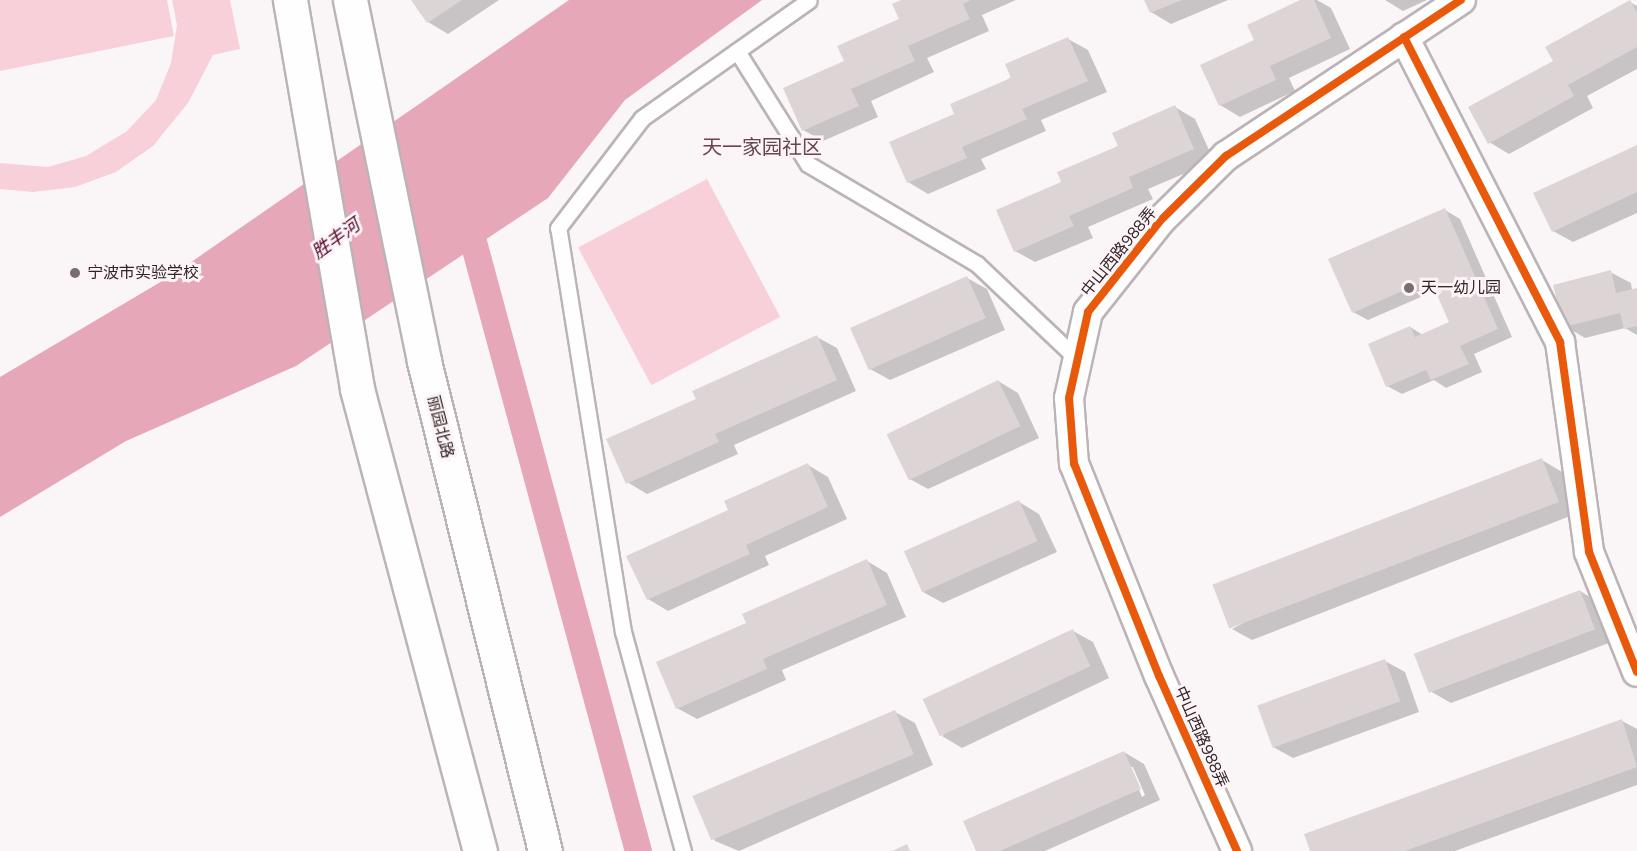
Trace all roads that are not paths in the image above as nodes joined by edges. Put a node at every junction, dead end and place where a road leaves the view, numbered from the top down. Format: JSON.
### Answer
{"nodes":[{"id":1,"x":290,"y":0,"type":"edge"},
{"id":2,"x":350,"y":0,"type":"edge"},
{"id":3,"x":809,"y":0,"type":"edge"},
{"id":4,"x":1461,"y":0,"type":"edge"},
{"id":5,"x":1404,"y":37,"type":"junction"},
{"id":6,"x":737,"y":51,"type":"junction"},
{"id":7,"x":1077,"y":358,"type":"junction"},
{"id":8,"x":1637,"y":672,"type":"edge"},
{"id":9,"x":480,"y":851,"type":"edge"},
{"id":10,"x":545,"y":851,"type":"edge"},
{"id":11,"x":683,"y":851,"type":"edge"},
{"id":12,"x":1237,"y":851,"type":"edge"}],
"edges":[{"from":1,"to":9,"type":"main road"},
{"from":2,"to":10,"type":"main road","name":"丽园北路"},
{"from":3,"to":6,"type":"lane"},
{"from":4,"to":5,"type":"street","name":"中山西路988弄"},
{"from":5,"to":7,"type":"street","name":"中山西路988弄"},
{"from":5,"to":8,"type":"street"},
{"from":6,"to":7,"type":"lane"},
{"from":6,"to":11,"type":"lane"},
{"from":7,"to":12,"type":"street","name":"中山西路988弄"}]}
